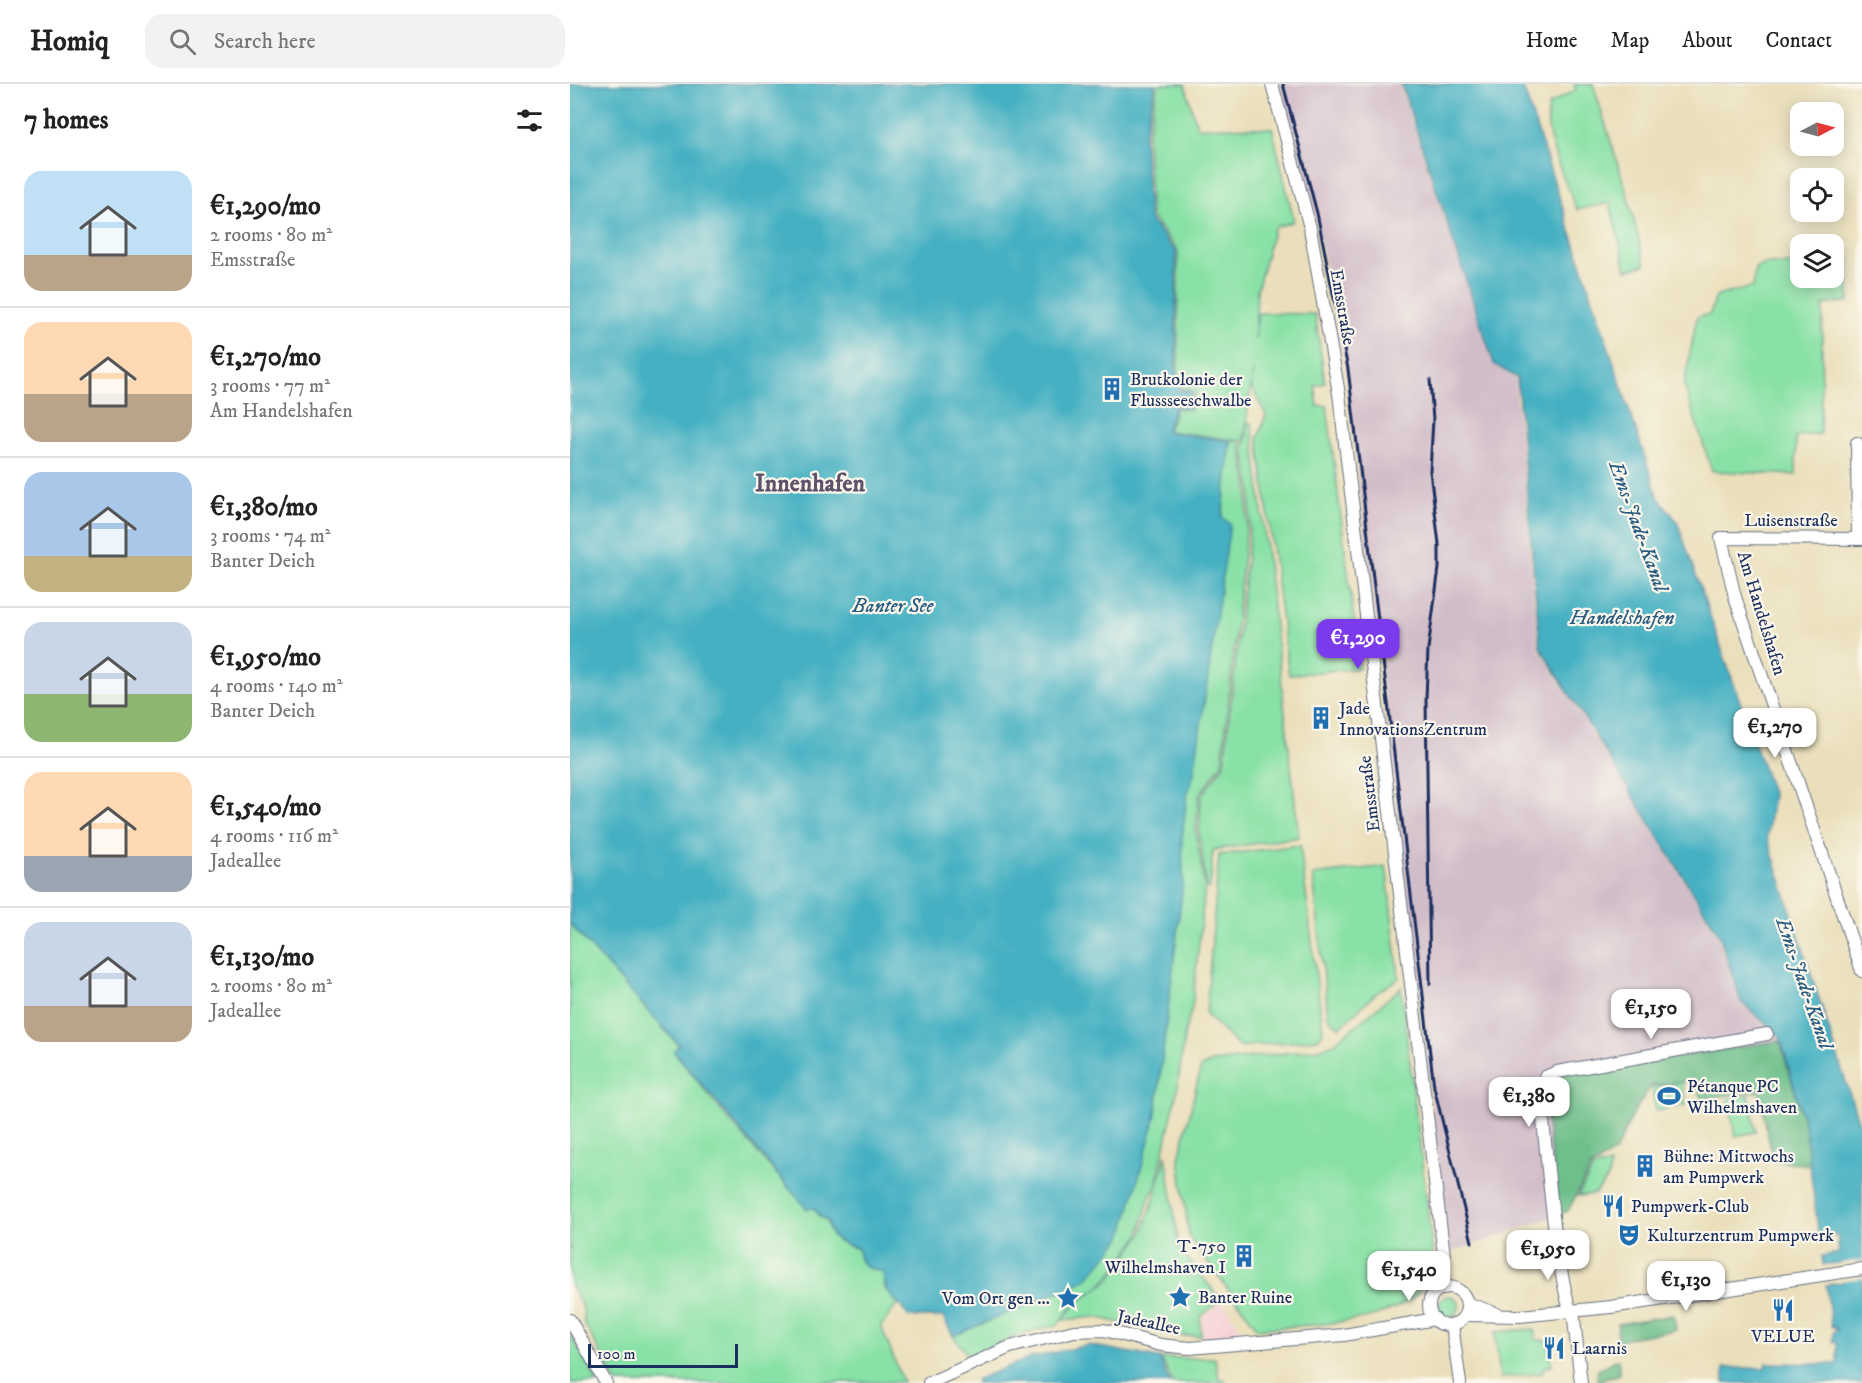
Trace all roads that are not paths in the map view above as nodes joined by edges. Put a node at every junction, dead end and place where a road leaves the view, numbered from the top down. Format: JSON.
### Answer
{"nodes":[{"id":1,"x":1272,"y":84,"type":"edge"},
{"id":2,"x":1857,"y":443,"type":"dead end"},
{"id":3,"x":1721,"y":538,"type":"joint"},
{"id":4,"x":1860,"y":539,"type":"edge"},
{"id":5,"x":1862,"y":971,"type":"edge"},
{"id":6,"x":1767,"y":1034,"type":"dead end"},
{"id":7,"x":1862,"y":1269,"type":"edge"},
{"id":8,"x":1449,"y":1289,"type":"junction"},
{"id":9,"x":1430,"y":1307,"type":"junction"},
{"id":10,"x":1466,"y":1309,"type":"junction"},
{"id":11,"x":1572,"y":1311,"type":"junction"},
{"id":12,"x":1435,"y":1319,"type":"junction"},
{"id":13,"x":570,"y":1320,"type":"edge"},
{"id":14,"x":1404,"y":1323,"type":"junction"},
{"id":15,"x":1452,"y":1325,"type":"junction"},
{"id":16,"x":606,"y":1383,"type":"edge"},
{"id":17,"x":929,"y":1383,"type":"edge"},
{"id":18,"x":1460,"y":1383,"type":"edge"},
{"id":19,"x":1581,"y":1383,"type":"edge"}],
"edges":[{"from":1,"to":8,"type":"street","name":"Emsstraße"},
{"from":2,"to":4,"type":"street"},
{"from":3,"to":4,"type":"street","name":"Luisenstraße"},
{"from":3,"to":5,"type":"street","name":"Am Handelshafen"},
{"from":6,"to":11,"type":"street"},
{"from":7,"to":11,"type":"street"},
{"from":8,"to":9,"type":"street"},
{"from":8,"to":10,"type":"street"},
{"from":9,"to":12,"type":"street"},
{"from":9,"to":14,"type":"street","name":"Jadeallee"},
{"from":10,"to":11,"type":"street"},
{"from":10,"to":15,"type":"street"},
{"from":11,"to":19,"type":"street"},
{"from":12,"to":14,"type":"street","name":"Jadeallee"},
{"from":12,"to":15,"type":"street"},
{"from":13,"to":16,"type":"street"},
{"from":14,"to":17,"type":"street","name":"Jadeallee"},
{"from":15,"to":18,"type":"street"}]}
